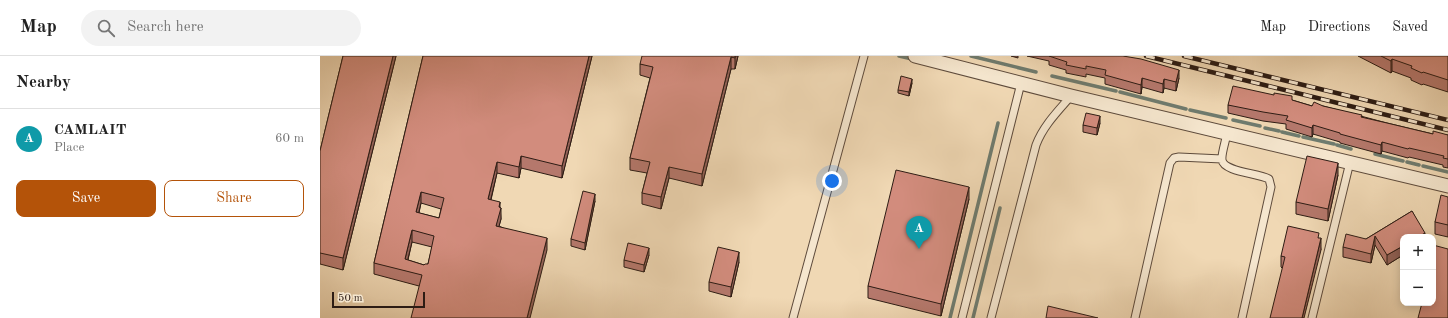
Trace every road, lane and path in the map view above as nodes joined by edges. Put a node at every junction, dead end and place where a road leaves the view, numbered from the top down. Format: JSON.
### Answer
{"nodes":[{"id":1,"x":864,"y":56,"type":"edge"},
{"id":2,"x":915,"y":56,"type":"edge"},
{"id":3,"x":1021,"y":83,"type":"junction"},
{"id":4,"x":1071,"y":96,"type":"junction"},
{"id":5,"x":1227,"y":132,"type":"junction"},
{"id":6,"x":1222,"y":159,"type":"junction"},
{"id":7,"x":1350,"y":162,"type":"junction"},
{"id":8,"x":1448,"y":186,"type":"edge"},
{"id":9,"x":793,"y":318,"type":"edge"},
{"id":10,"x":962,"y":318,"type":"edge"},
{"id":11,"x":991,"y":318,"type":"edge"},
{"id":12,"x":1135,"y":318,"type":"edge"},
{"id":13,"x":1242,"y":318,"type":"edge"},
{"id":14,"x":1312,"y":318,"type":"edge"}],
"edges":[{"from":1,"to":9,"type":"lane"},
{"from":2,"to":3,"type":"street"},
{"from":3,"to":4,"type":"street"},
{"from":3,"to":10,"type":"lane"},
{"from":4,"to":5,"type":"street"},
{"from":4,"to":11,"type":"lane"},
{"from":5,"to":6,"type":"lane"},
{"from":5,"to":7,"type":"street"},
{"from":6,"to":12,"type":"lane"},
{"from":6,"to":13,"type":"lane"},
{"from":7,"to":8,"type":"street"},
{"from":7,"to":14,"type":"lane"}]}
